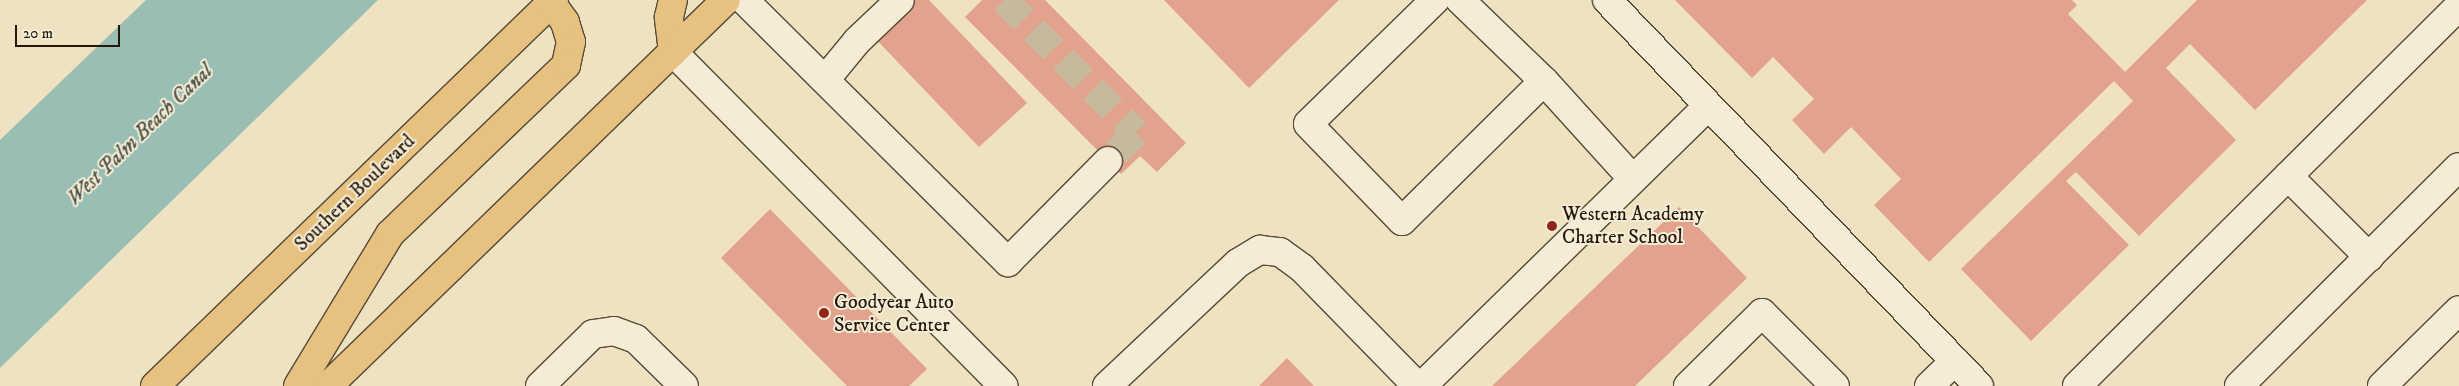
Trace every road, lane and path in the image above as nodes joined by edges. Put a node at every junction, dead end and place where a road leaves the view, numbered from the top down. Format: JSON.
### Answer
{"nodes":[{"id":1,"x":673,"y":0,"type":"edge"},
{"id":2,"x":726,"y":0,"type":"edge"},
{"id":3,"x":744,"y":0,"type":"edge"},
{"id":4,"x":900,"y":0,"type":"edge"},
{"id":5,"x":1434,"y":0,"type":"edge"},
{"id":6,"x":1460,"y":0,"type":"edge"},
{"id":7,"x":1607,"y":0,"type":"edge"},
{"id":8,"x":553,"y":2,"type":"edge"},
{"id":9,"x":2459,"y":6,"type":"edge"},
{"id":10,"x":673,"y":52,"type":"junction"},
{"id":11,"x":825,"y":80,"type":"junction"},
{"id":12,"x":1544,"y":81,"type":"junction"},
{"id":13,"x":1708,"y":106,"type":"junction"},
{"id":14,"x":1108,"y":161,"type":"tunnel mouth"},
{"id":15,"x":2459,"y":167,"type":"edge"},
{"id":16,"x":2288,"y":176,"type":"junction"},
{"id":17,"x":1633,"y":179,"type":"junction"},
{"id":18,"x":2369,"y":257,"type":"junction"},
{"id":19,"x":2459,"y":310,"type":"edge"},
{"id":20,"x":1955,"y":361,"type":"junction"},
{"id":21,"x":155,"y":386,"type":"edge"},
{"id":22,"x":298,"y":386,"type":"edge"},
{"id":23,"x":328,"y":386,"type":"edge"},
{"id":24,"x":540,"y":386,"type":"edge"},
{"id":25,"x":684,"y":386,"type":"edge"},
{"id":26,"x":1004,"y":386,"type":"edge"},
{"id":27,"x":1107,"y":386,"type":"edge"},
{"id":28,"x":1417,"y":386,"type":"edge"},
{"id":29,"x":1422,"y":386,"type":"edge"},
{"id":30,"x":1688,"y":386,"type":"edge"},
{"id":31,"x":1835,"y":386,"type":"edge"},
{"id":32,"x":1929,"y":386,"type":"edge"},
{"id":33,"x":1978,"y":386,"type":"edge"},
{"id":34,"x":2077,"y":386,"type":"edge"},
{"id":35,"x":2239,"y":386,"type":"edge"},
{"id":36,"x":2382,"y":386,"type":"edge"}],
"edges":[{"from":1,"to":10,"type":"highway"},
{"from":2,"to":10,"type":"highway"},
{"from":3,"to":11,"type":"street"},
{"from":4,"to":11,"type":"street"},
{"from":5,"to":12,"type":"street"},
{"from":6,"to":12,"type":"street"},
{"from":7,"to":13,"type":"street"},
{"from":8,"to":21,"type":"highway","name":"Southern Boulevard"},
{"from":8,"to":22,"type":"highway"},
{"from":9,"to":16,"type":"street"},
{"from":10,"to":23,"type":"highway"},
{"from":10,"to":26,"type":"street"},
{"from":11,"to":14,"type":"street"},
{"from":12,"to":17,"type":"street"},
{"from":13,"to":17,"type":"street"},
{"from":13,"to":20,"type":"street"},
{"from":15,"to":18,"type":"street"},
{"from":16,"to":18,"type":"street"},
{"from":16,"to":34,"type":"street"},
{"from":17,"to":29,"type":"street"},
{"from":18,"to":35,"type":"street"},
{"from":19,"to":36,"type":"street"},
{"from":20,"to":32,"type":"street"},
{"from":20,"to":33,"type":"street"},
{"from":24,"to":25,"type":"street"},
{"from":27,"to":28,"type":"street"},
{"from":30,"to":31,"type":"street"}]}
